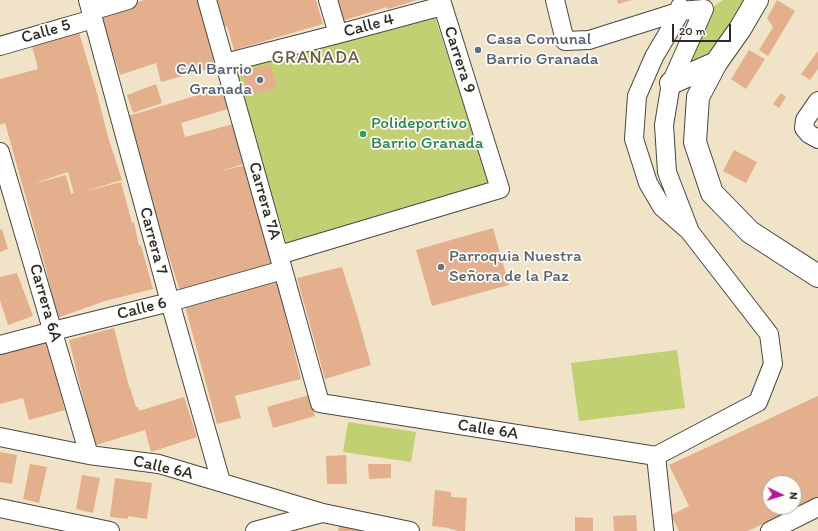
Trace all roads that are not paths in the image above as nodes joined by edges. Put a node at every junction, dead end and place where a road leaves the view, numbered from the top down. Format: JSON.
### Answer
{"nodes":[{"id":1,"x":128,"y":0,"type":"edge"},
{"id":2,"x":207,"y":0,"type":"edge"},
{"id":3,"x":328,"y":0,"type":"edge"},
{"id":4,"x":555,"y":0,"type":"edge"},
{"id":5,"x":757,"y":0,"type":"edge"},
{"id":6,"x":442,"y":3,"type":"edge"},
{"id":7,"x":679,"y":6,"type":"edge"},
{"id":8,"x":90,"y":10,"type":"edge"},
{"id":9,"x":338,"y":34,"type":"junction"},
{"id":10,"x":0,"y":46,"type":"edge"},
{"id":11,"x":225,"y":63,"type":"junction"},
{"id":12,"x":716,"y":63,"type":"junction"},
{"id":13,"x":671,"y":83,"type":"junction"},
{"id":14,"x":818,"y":101,"type":"edge"},
{"id":15,"x":814,"y":136,"type":"edge"},
{"id":16,"x":0,"y":152,"type":"edge"},
{"id":17,"x":500,"y":189,"type":"joint"},
{"id":18,"x":690,"y":232,"type":"junction"},
{"id":19,"x":281,"y":262,"type":"junction"},
{"id":20,"x":818,"y":276,"type":"edge"},
{"id":21,"x":170,"y":302,"type":"junction"},
{"id":22,"x":53,"y":331,"type":"junction"},
{"id":23,"x":0,"y":345,"type":"edge"},
{"id":24,"x":320,"y":403,"type":"joint"},
{"id":25,"x":0,"y":437,"type":"edge"},
{"id":26,"x":89,"y":455,"type":"junction"},
{"id":27,"x":656,"y":456,"type":"junction"},
{"id":28,"x":220,"y":482,"type":"junction"},
{"id":29,"x":818,"y":507,"type":"edge"},
{"id":30,"x":0,"y":508,"type":"edge"},
{"id":31,"x":323,"y":513,"type":"junction"},
{"id":32,"x":110,"y":531,"type":"edge"},
{"id":33,"x":255,"y":531,"type":"edge"},
{"id":34,"x":410,"y":531,"type":"edge"},
{"id":35,"x":664,"y":531,"type":"edge"},
{"id":36,"x":770,"y":531,"type":"edge"}],
"edges":[{"from":1,"to":8,"type":"street","name":"Calle 5"},
{"from":2,"to":11,"type":"street","name":"Carrera 7A"},
{"from":3,"to":9,"type":"street"},
{"from":4,"to":7,"type":"street"},
{"from":5,"to":12,"type":"street"},
{"from":6,"to":9,"type":"street","name":"Calle 4"},
{"from":6,"to":17,"type":"street","name":"Carrera 9"},
{"from":7,"to":13,"type":"street"},
{"from":7,"to":18,"type":"street"},
{"from":8,"to":10,"type":"street","name":"Calle 5"},
{"from":8,"to":21,"type":"street","name":"Carrera 7"},
{"from":9,"to":11,"type":"street","name":"Calle 4"},
{"from":11,"to":19,"type":"street","name":"Carrera 7A"},
{"from":12,"to":13,"type":"street"},
{"from":12,"to":20,"type":"street"},
{"from":13,"to":18,"type":"street"},
{"from":14,"to":15,"type":"street"},
{"from":16,"to":22,"type":"street","name":"Carrera 6A"},
{"from":17,"to":19,"type":"street","name":"Calle 6"},
{"from":18,"to":27,"type":"street"},
{"from":19,"to":21,"type":"street","name":"Calle 6"},
{"from":19,"to":24,"type":"street","name":"Carrera 7A"},
{"from":21,"to":22,"type":"street","name":"Calle 6"},
{"from":21,"to":28,"type":"street","name":"Carrera 7"},
{"from":22,"to":23,"type":"street","name":"Calle 6"},
{"from":22,"to":26,"type":"street","name":"Carrera 6A"},
{"from":24,"to":27,"type":"street","name":"Calle 6A"},
{"from":25,"to":26,"type":"street","name":"Calle 6A"},
{"from":26,"to":28,"type":"street","name":"Calle 6A"},
{"from":27,"to":35,"type":"street"},
{"from":28,"to":31,"type":"street","name":"Calle 6A"},
{"from":29,"to":36,"type":"street"},
{"from":30,"to":32,"type":"street"},
{"from":31,"to":33,"type":"street"},
{"from":31,"to":34,"type":"street","name":"Calle 6A"}]}
